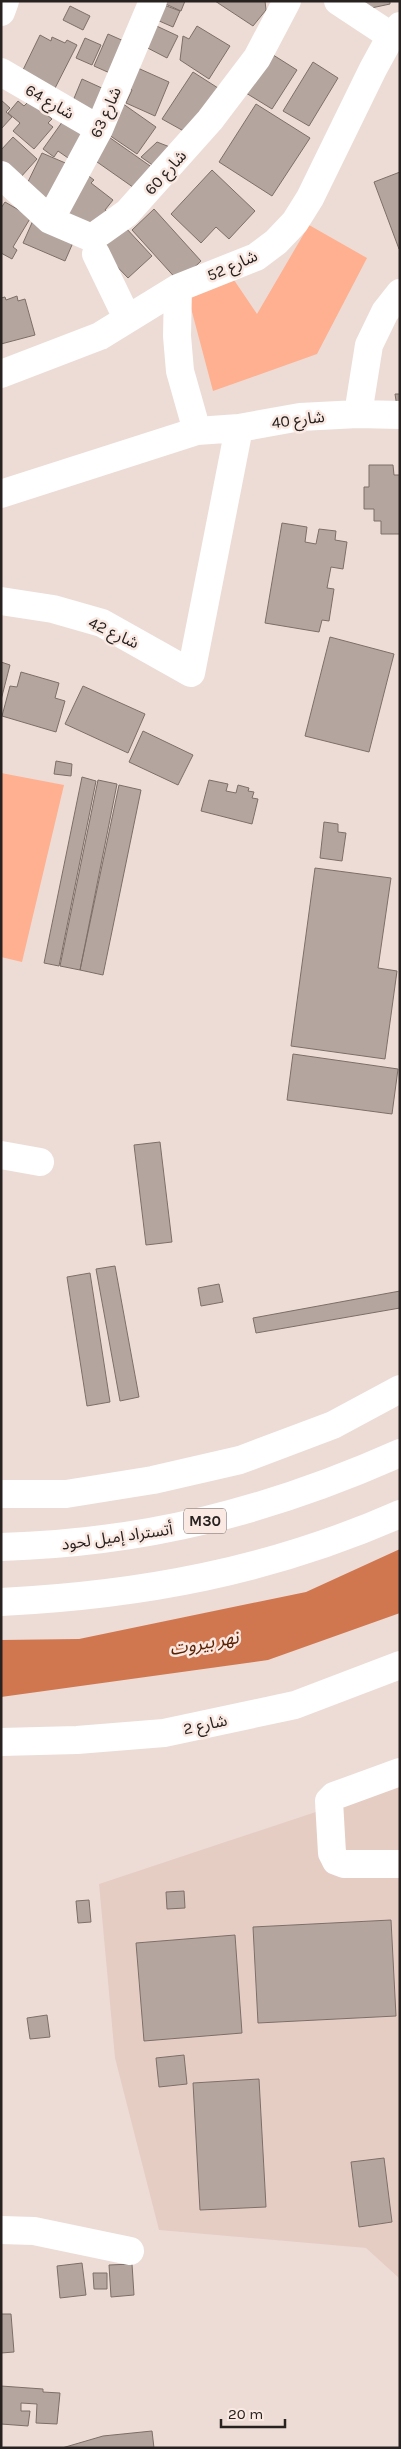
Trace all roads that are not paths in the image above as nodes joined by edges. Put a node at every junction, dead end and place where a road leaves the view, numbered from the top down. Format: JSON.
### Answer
{"nodes":[{"id":1,"x":5,"y":1,"type":"edge"},
{"id":2,"x":152,"y":1,"type":"edge"},
{"id":3,"x":286,"y":1,"type":"edge"},
{"id":4,"x":338,"y":1,"type":"edge"},
{"id":5,"x":1,"y":12,"type":"edge"},
{"id":6,"x":395,"y":31,"type":"edge"},
{"id":7,"x":1,"y":72,"type":"edge"},
{"id":8,"x":99,"y":129,"type":"junction"},
{"id":9,"x":1,"y":175,"type":"edge"},
{"id":10,"x":50,"y":220,"type":"junction"},
{"id":11,"x":96,"y":254,"type":"dead end"},
{"id":12,"x":178,"y":288,"type":"junction"},
{"id":13,"x":400,"y":293,"type":"edge"},
{"id":14,"x":127,"y":318,"type":"junction"},
{"id":15,"x":1,"y":374,"type":"edge"},
{"id":16,"x":358,"y":414,"type":"junction"},
{"id":17,"x":400,"y":415,"type":"edge"},
{"id":18,"x":239,"y":428,"type":"junction"},
{"id":19,"x":197,"y":431,"type":"junction"},
{"id":20,"x":1,"y":494,"type":"edge"},
{"id":21,"x":1,"y":600,"type":"edge"},
{"id":22,"x":1,"y":1155,"type":"edge"},
{"id":23,"x":40,"y":1162,"type":"dead end"},
{"id":24,"x":400,"y":1389,"type":"edge"},
{"id":25,"x":400,"y":1453,"type":"edge"},
{"id":26,"x":1,"y":1494,"type":"edge"},
{"id":27,"x":400,"y":1514,"type":"edge"},
{"id":28,"x":1,"y":1547,"type":"edge"},
{"id":29,"x":1,"y":1602,"type":"edge"},
{"id":30,"x":400,"y":1665,"type":"edge"},
{"id":31,"x":1,"y":1742,"type":"edge"},
{"id":32,"x":400,"y":1772,"type":"edge"},
{"id":33,"x":400,"y":1864,"type":"edge"},
{"id":34,"x":1,"y":2230,"type":"edge"},
{"id":35,"x":130,"y":2250,"type":"dead end"}],
"edges":[{"from":1,"to":5,"type":"main road"},
{"from":2,"to":8,"type":"main road","name":"شارع 63"},
{"from":3,"to":10,"type":"main road","name":"شارع 60"},
{"from":4,"to":6,"type":"main road","name":"شارع 52"},
{"from":6,"to":12,"type":"main road","name":"شارع 52"},
{"from":7,"to":8,"type":"main road","name":"شارع 64"},
{"from":8,"to":10,"type":"main road","name":"شارع 63"},
{"from":9,"to":10,"type":"main road","name":"شارع 60"},
{"from":11,"to":14,"type":"main road"},
{"from":12,"to":14,"type":"main road","name":"شارع 52"},
{"from":12,"to":19,"type":"main road"},
{"from":13,"to":16,"type":"main road"},
{"from":14,"to":15,"type":"main road","name":"شارع 52"},
{"from":16,"to":17,"type":"main road","name":"شارع 40"},
{"from":16,"to":18,"type":"main road","name":"شارع 40"},
{"from":18,"to":19,"type":"main road","name":"شارع 40"},
{"from":18,"to":21,"type":"main road","name":"شارع 42"},
{"from":19,"to":20,"type":"main road","name":"شارع 40"},
{"from":22,"to":23,"type":"main road"},
{"from":24,"to":26,"type":"main road"},
{"from":25,"to":28,"type":"main road","name":"أتستراد إميل لحود","number":"M30"},
{"from":27,"to":29,"type":"main road"},
{"from":30,"to":31,"type":"main road","name":"شارع 2"},
{"from":32,"to":33,"type":"main road"},
{"from":34,"to":35,"type":"main road"}]}
